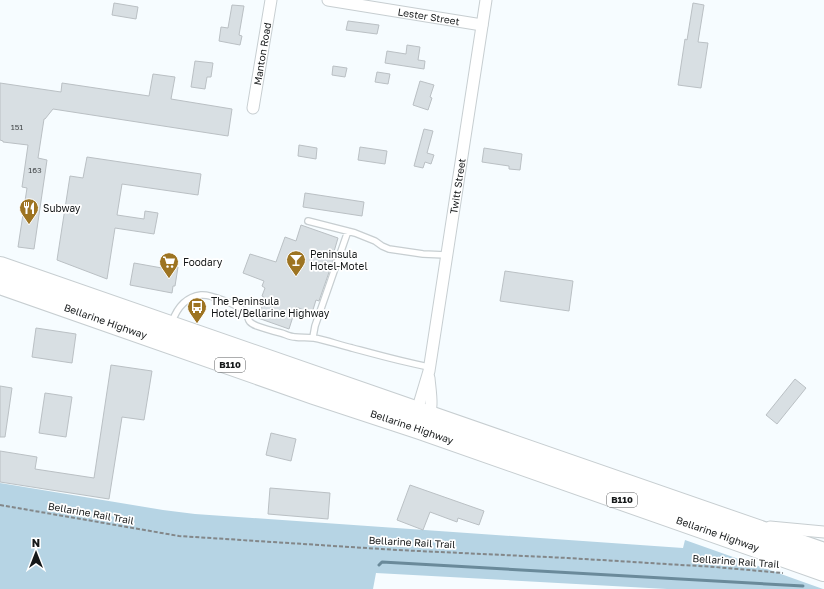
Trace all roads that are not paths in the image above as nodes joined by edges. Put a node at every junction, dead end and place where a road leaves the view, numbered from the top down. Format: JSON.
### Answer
{"nodes":[{"id":1,"x":272,"y":0,"type":"edge"},
{"id":2,"x":328,"y":0,"type":"edge"},
{"id":3,"x":486,"y":0,"type":"edge"},
{"id":4,"x":482,"y":25,"type":"junction"},
{"id":5,"x":253,"y":108,"type":"dead end"},
{"id":6,"x":308,"y":221,"type":"dead end"},
{"id":7,"x":348,"y":231,"type":"junction"},
{"id":8,"x":446,"y":255,"type":"junction"},
{"id":9,"x":0,"y":267,"type":"edge"},
{"id":10,"x":0,"y":284,"type":"edge"},
{"id":11,"x":170,"y":326,"type":"junction"},
{"id":12,"x":313,"y":338,"type":"junction"},
{"id":13,"x":429,"y":369,"type":"junction"},
{"id":14,"x":422,"y":419,"type":"junction"},
{"id":15,"x":746,"y":525,"type":"junction"},
{"id":16,"x":824,"y":532,"type":"edge"},
{"id":17,"x":823,"y":551,"type":"edge"},
{"id":18,"x":784,"y":565,"type":"junction"},
{"id":19,"x":824,"y":571,"type":"edge"}],
"edges":[{"from":1,"to":5,"type":"street","name":"Manton Road"},
{"from":2,"to":4,"type":"street","name":"Lester Street"},
{"from":3,"to":4,"type":"street","name":"Twitt Street"},
{"from":4,"to":8,"type":"street","name":"Twitt Street"},
{"from":6,"to":7,"type":"lane"},
{"from":7,"to":8,"type":"lane"},
{"from":7,"to":12,"type":"lane"},
{"from":8,"to":13,"type":"street","name":"Twitt Street"},
{"from":9,"to":11,"type":"highway","name":"Bellarine Highway","number":"B110"},
{"from":10,"to":14,"type":"highway","name":"Bellarine Highway","number":"B110"},
{"from":11,"to":12,"type":"lane"},
{"from":11,"to":14,"type":"highway","name":"Bellarine Highway","number":"B110"},
{"from":12,"to":13,"type":"lane"},
{"from":13,"to":14,"type":"street","name":"Twitt Street"},
{"from":14,"to":15,"type":"highway","name":"Bellarine Highway","number":"B110"},
{"from":14,"to":18,"type":"highway","name":"Bellarine Highway","number":"B110"},
{"from":15,"to":16,"type":"street"},
{"from":15,"to":17,"type":"highway","name":"Bellarine Highway","number":"B110"},
{"from":17,"to":18,"type":"highway"},
{"from":18,"to":19,"type":"highway","name":"Bellarine Highway","number":"B110"}]}
